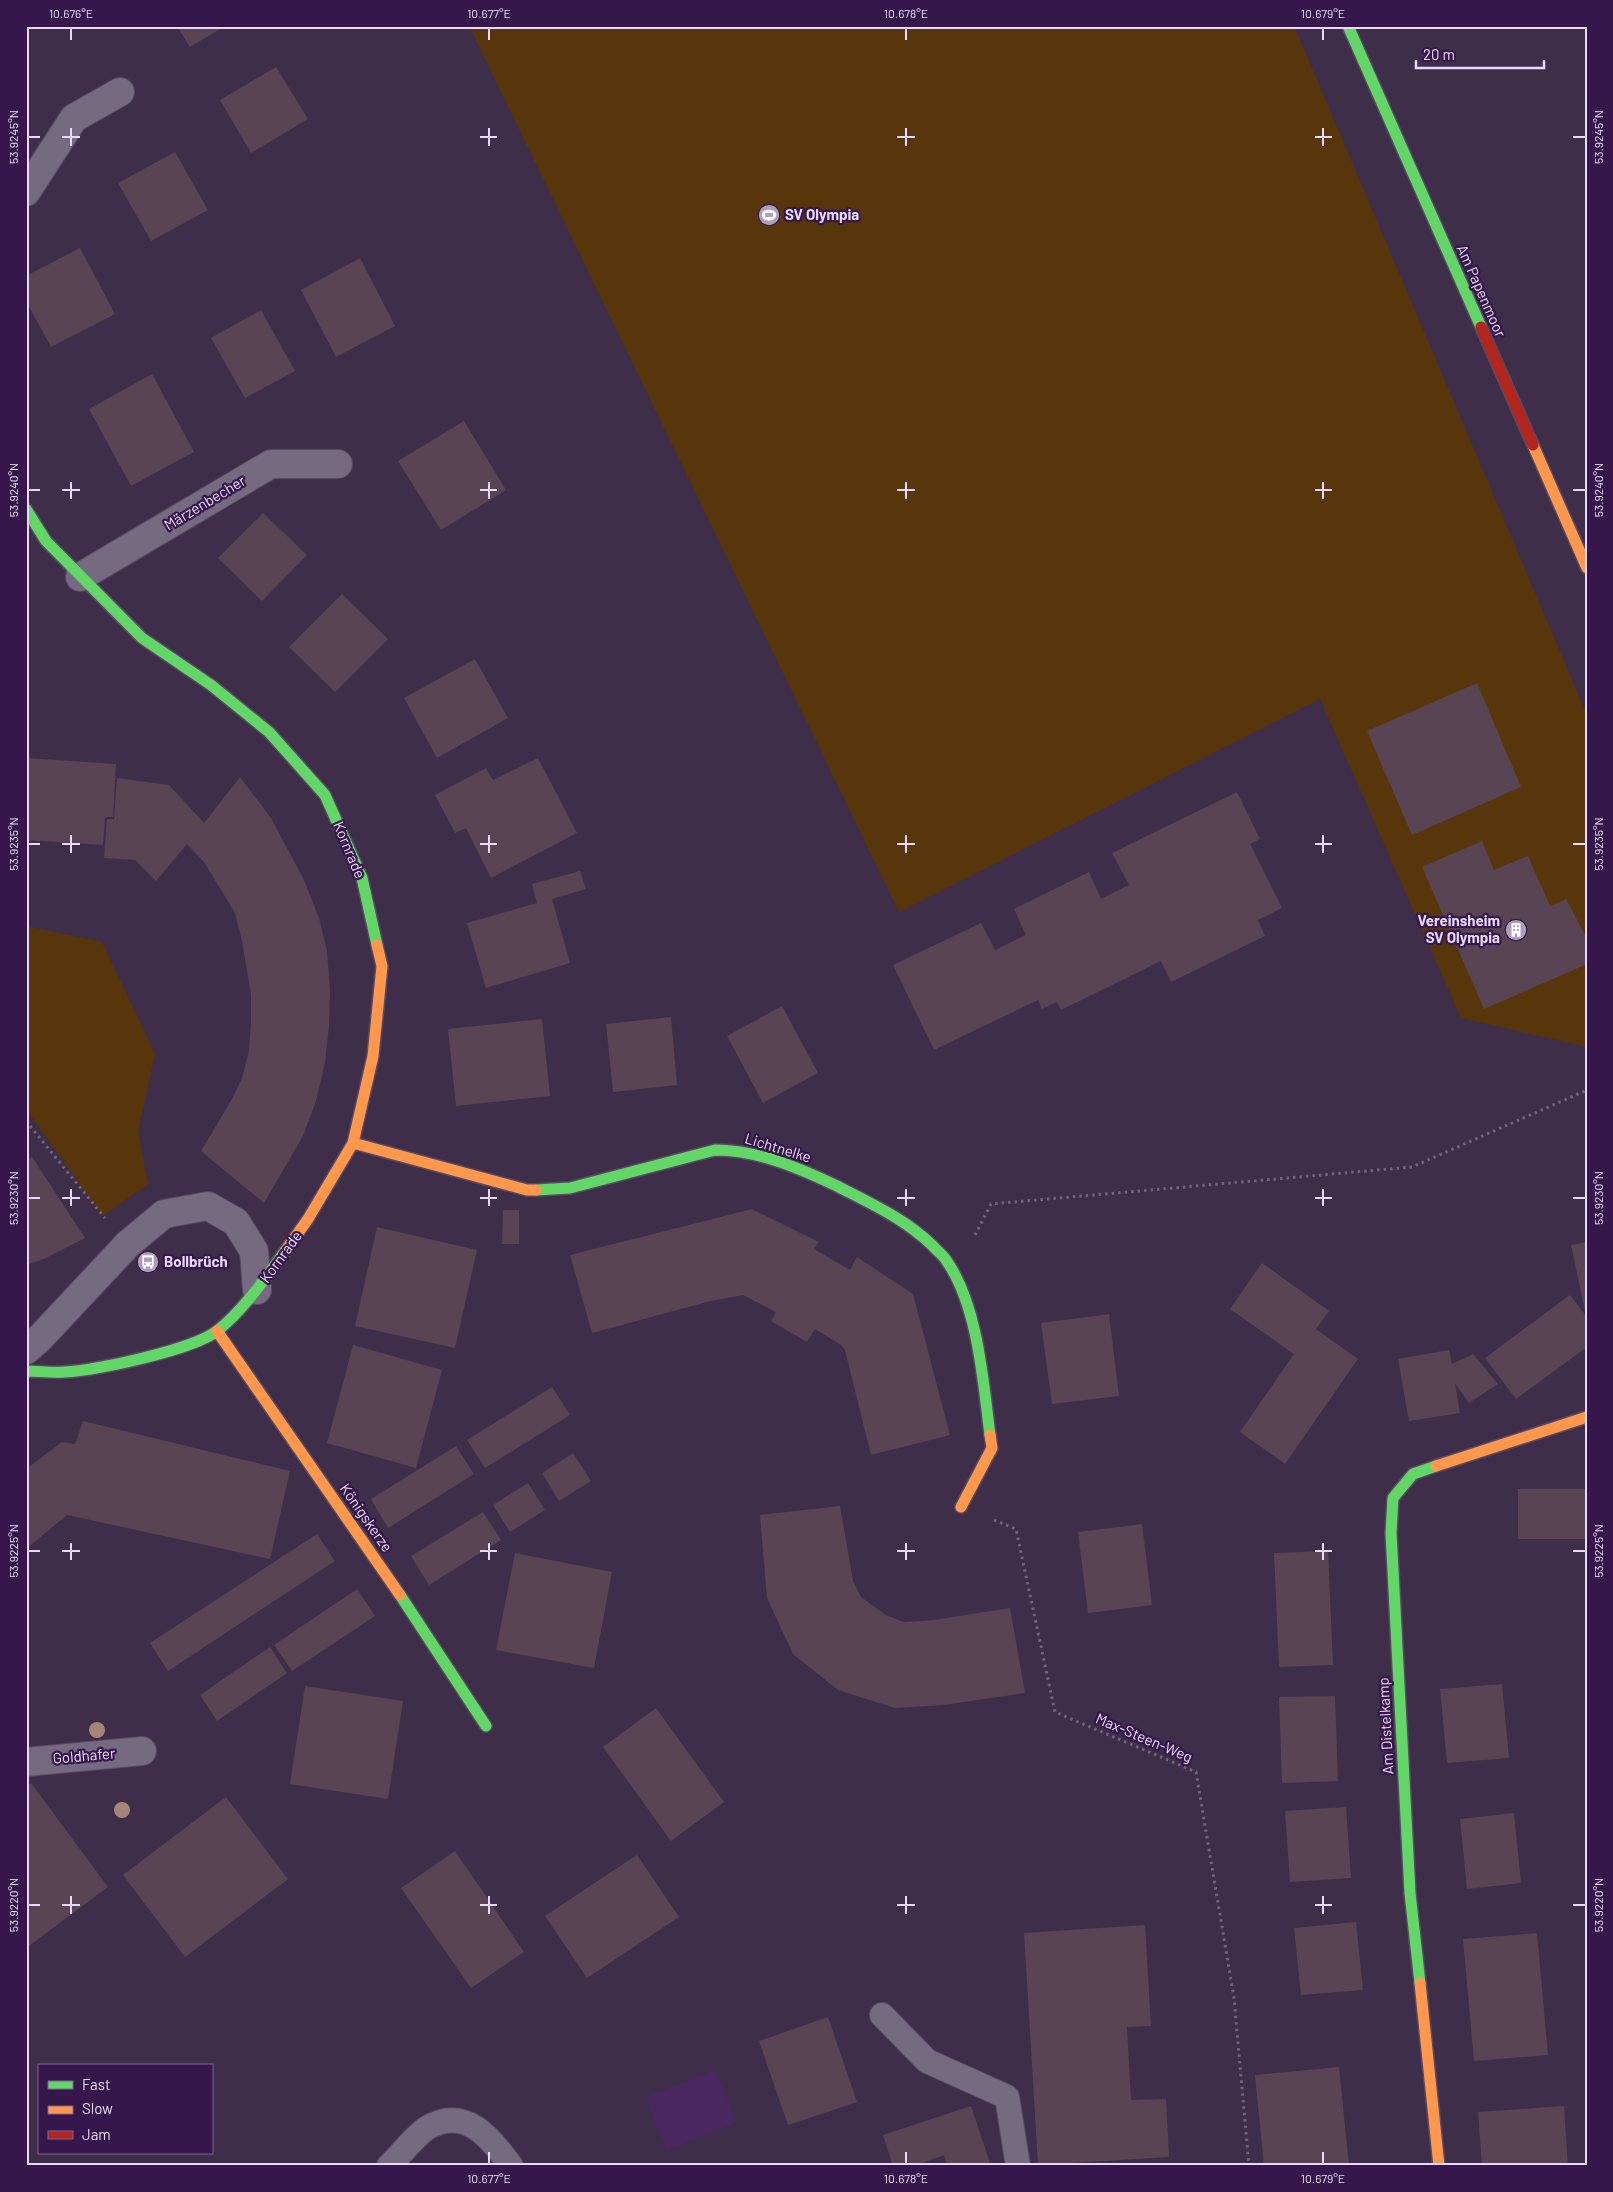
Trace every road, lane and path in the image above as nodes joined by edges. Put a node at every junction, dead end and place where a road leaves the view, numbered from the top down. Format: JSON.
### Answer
{"nodes":[{"id":1,"x":1348,"y":26,"type":"edge"},
{"id":2,"x":120,"y":92,"type":"dead end"},
{"id":3,"x":26,"y":192,"type":"edge"},
{"id":4,"x":338,"y":464,"type":"dead end"},
{"id":5,"x":26,"y":509,"type":"edge"},
{"id":6,"x":1587,"y":568,"type":"edge"},
{"id":7,"x":80,"y":577,"type":"junction"},
{"id":8,"x":1587,"y":1090,"type":"edge"},
{"id":9,"x":26,"y":1121,"type":"edge"},
{"id":10,"x":353,"y":1142,"type":"junction"},
{"id":11,"x":128,"y":1244,"type":"junction"},
{"id":12,"x":946,"y":1259,"type":"junction"},
{"id":13,"x":257,"y":1290,"type":"junction"},
{"id":14,"x":217,"y":1331,"type":"junction"},
{"id":15,"x":26,"y":1350,"type":"edge"},
{"id":16,"x":26,"y":1371,"type":"edge"},
{"id":17,"x":1587,"y":1416,"type":"edge"},
{"id":18,"x":961,"y":1507,"type":"joint"},
{"id":19,"x":486,"y":1726,"type":"dead end"},
{"id":20,"x":142,"y":1751,"type":"dead end"},
{"id":21,"x":26,"y":1762,"type":"edge"},
{"id":22,"x":882,"y":2014,"type":"dead end"},
{"id":23,"x":389,"y":2166,"type":"edge"},
{"id":24,"x":511,"y":2166,"type":"edge"},
{"id":25,"x":1018,"y":2166,"type":"edge"},
{"id":26,"x":1249,"y":2166,"type":"edge"},
{"id":27,"x":1438,"y":2166,"type":"edge"}],
"edges":[{"from":1,"to":6,"type":"street","name":"Am Papenmoor"},
{"from":2,"to":3,"type":"street"},
{"from":4,"to":7,"type":"street","name":"Märzenbecher"},
{"from":5,"to":7,"type":"street","name":"Kornrade"},
{"from":7,"to":10,"type":"street","name":"Kornrade"},
{"from":8,"to":12,"type":"path"},
{"from":9,"to":11,"type":"path"},
{"from":10,"to":12,"type":"street","name":"Lichtnelke"},
{"from":10,"to":13,"type":"street","name":"Kornrade"},
{"from":11,"to":13,"type":"street","name":"Kornrade"},
{"from":11,"to":15,"type":"street","name":"Kornrade"},
{"from":12,"to":18,"type":"street","name":"Lichtnelke"},
{"from":13,"to":14,"type":"street","name":"Kornrade"},
{"from":14,"to":16,"type":"street","name":"Kornrade"},
{"from":14,"to":19,"type":"street","name":"Königskerze"},
{"from":17,"to":27,"type":"street","name":"Am Distelkamp"},
{"from":18,"to":26,"type":"path","name":"Max-Steen-Weg"},
{"from":20,"to":21,"type":"street","name":"Goldhafer"},
{"from":22,"to":25,"type":"lane"},
{"from":23,"to":24,"type":"lane"}]}
